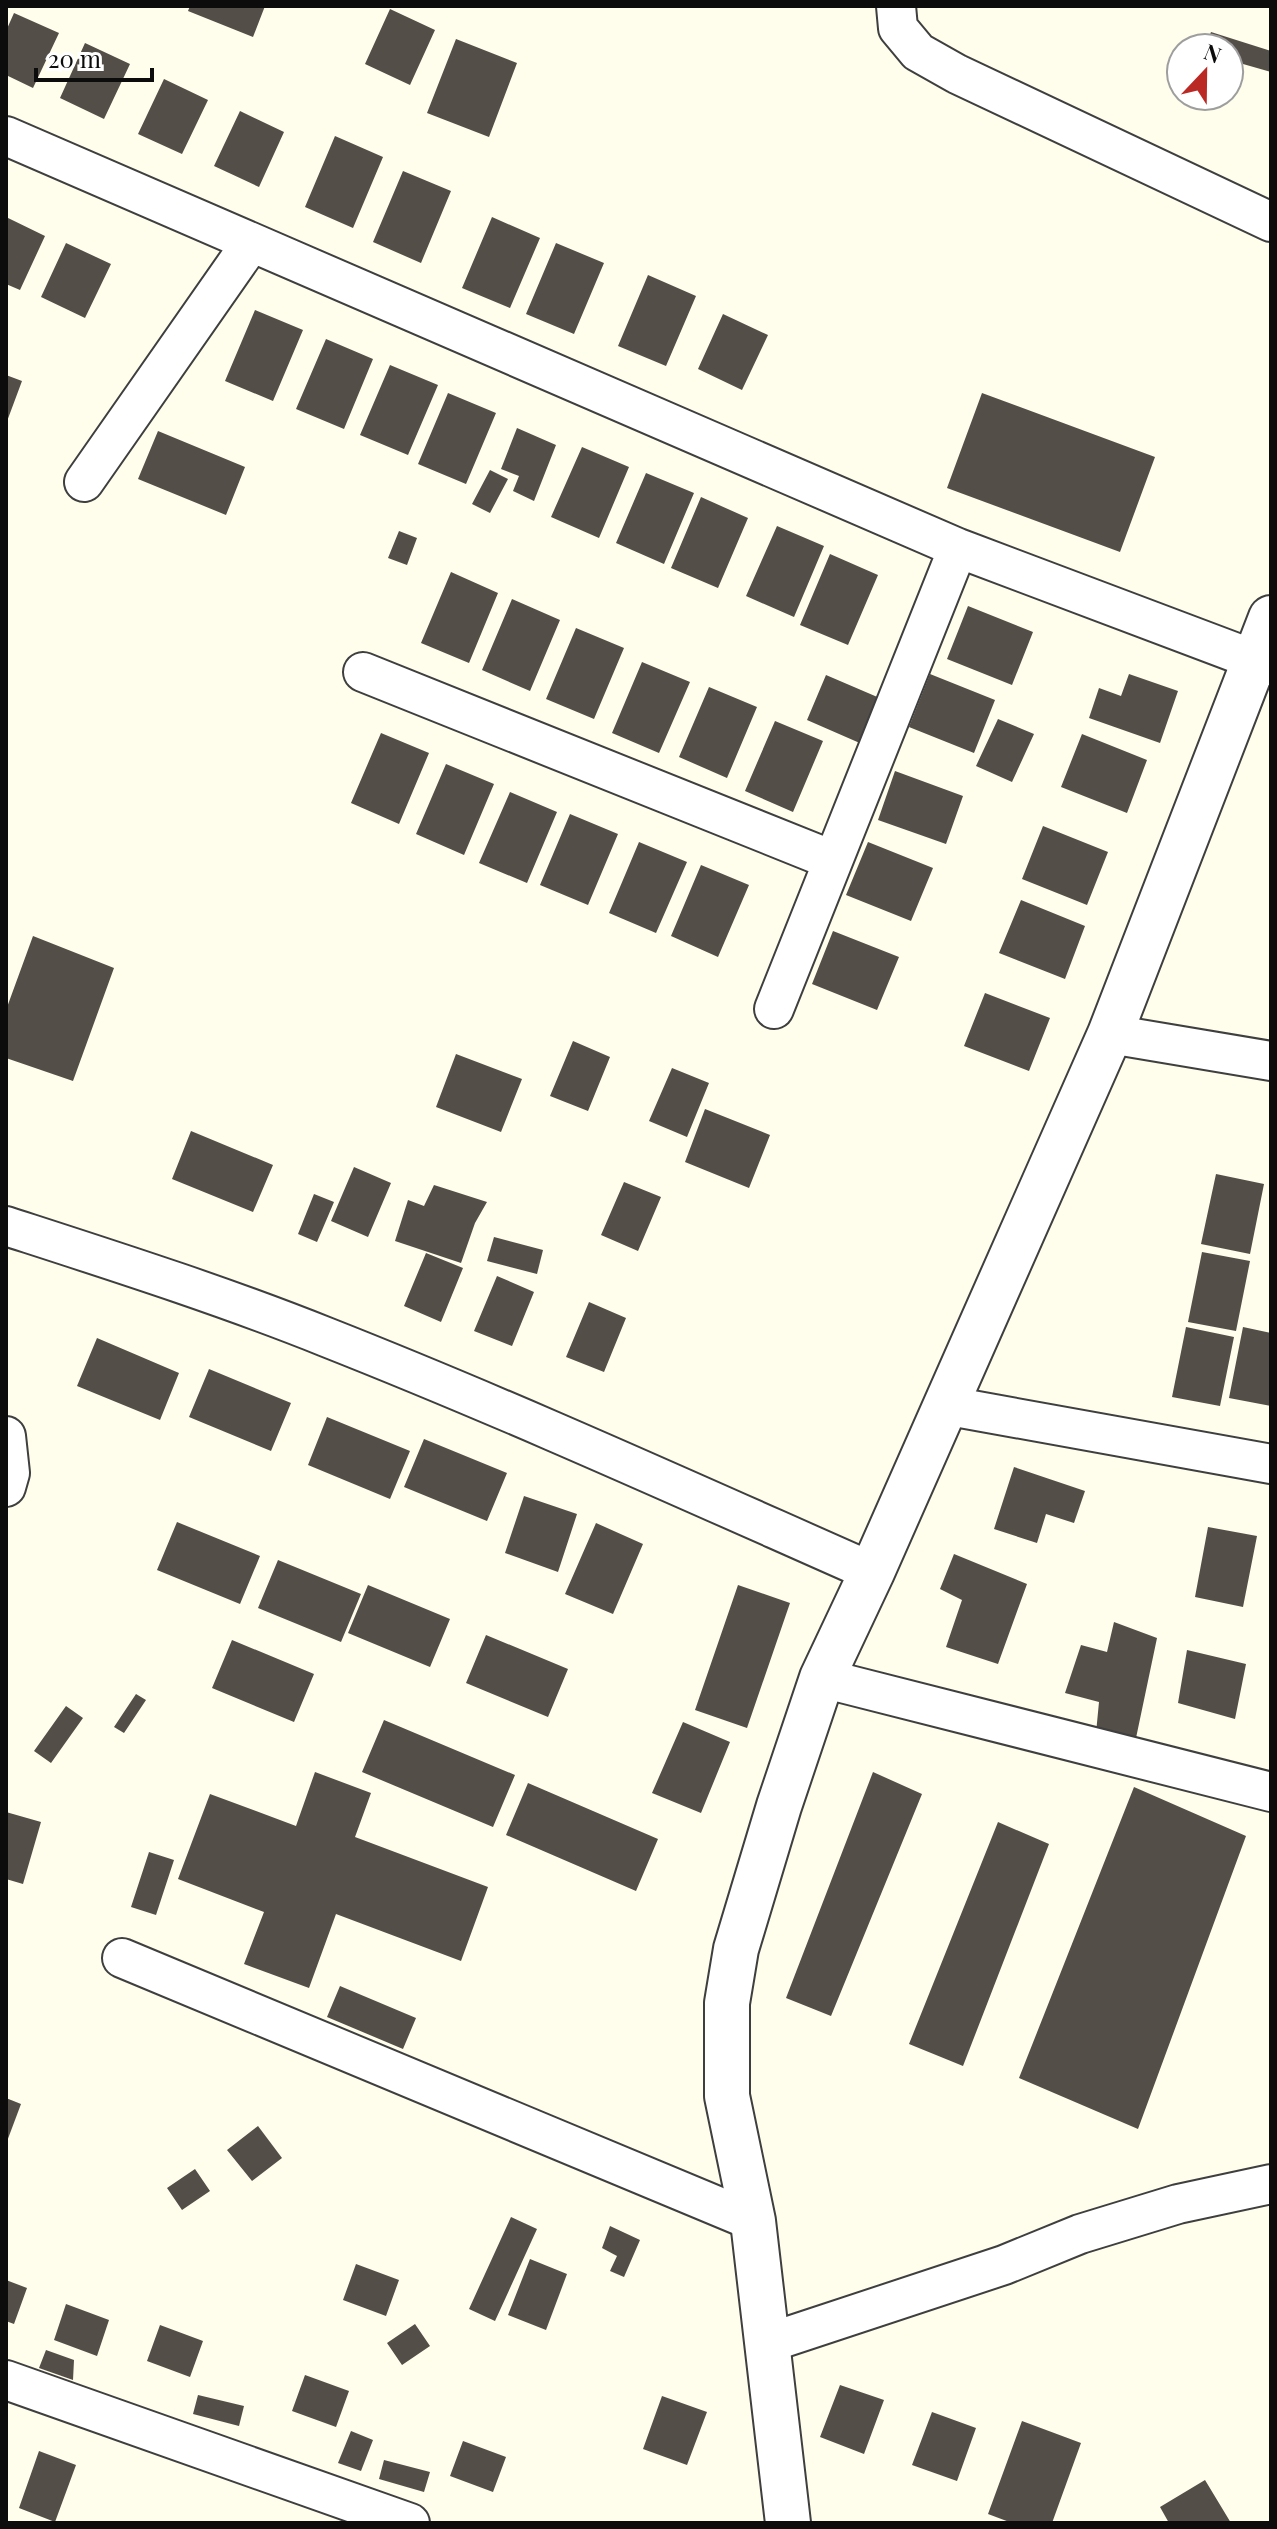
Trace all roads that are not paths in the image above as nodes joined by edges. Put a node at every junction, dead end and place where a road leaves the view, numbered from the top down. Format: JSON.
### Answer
{"nodes":[{"id":1,"x":896,"y":6,"type":"edge"},
{"id":2,"x":6,"y":136,"type":"edge"},
{"id":3,"x":1271,"y":222,"type":"edge"},
{"id":4,"x":251,"y":243,"type":"junction"},
{"id":5,"x":84,"y":482,"type":"dead end"},
{"id":6,"x":958,"y":548,"type":"junction"},
{"id":7,"x":1271,"y":618,"type":"edge"},
{"id":8,"x":1263,"y":662,"type":"edge"},
{"id":9,"x":363,"y":672,"type":"dead end"},
{"id":10,"x":832,"y":860,"type":"junction"},
{"id":11,"x":774,"y":1009,"type":"dead end"},
{"id":12,"x":1110,"y":1034,"type":"junction"},
{"id":13,"x":1271,"y":1061,"type":"edge"},
{"id":14,"x":6,"y":1226,"type":"edge"},
{"id":15,"x":944,"y":1405,"type":"junction"},
{"id":16,"x":6,"y":1436,"type":"edge"},
{"id":17,"x":1271,"y":1464,"type":"edge"},
{"id":18,"x":6,"y":1487,"type":"edge"},
{"id":19,"x":872,"y":1572,"type":"junction"},
{"id":20,"x":822,"y":1678,"type":"junction"},
{"id":21,"x":1271,"y":1792,"type":"edge"},
{"id":22,"x":122,"y":1958,"type":"dead end"},
{"id":23,"x":1271,"y":2184,"type":"edge"},
{"id":24,"x":753,"y":2221,"type":"junction"},
{"id":25,"x":765,"y":2344,"type":"junction"},
{"id":26,"x":6,"y":2380,"type":"edge"},
{"id":27,"x":410,"y":2523,"type":"edge"},
{"id":28,"x":788,"y":2523,"type":"edge"}],
"edges":[{"from":1,"to":3,"type":"street"},
{"from":2,"to":4,"type":"street"},
{"from":4,"to":5,"type":"street"},
{"from":4,"to":6,"type":"street"},
{"from":6,"to":8,"type":"street"},
{"from":6,"to":10,"type":"street"},
{"from":7,"to":8,"type":"street"},
{"from":8,"to":12,"type":"street"},
{"from":9,"to":10,"type":"street"},
{"from":10,"to":11,"type":"street"},
{"from":12,"to":13,"type":"street"},
{"from":12,"to":15,"type":"street"},
{"from":14,"to":19,"type":"street"},
{"from":15,"to":17,"type":"street"},
{"from":15,"to":19,"type":"street"},
{"from":16,"to":18,"type":"street"},
{"from":19,"to":20,"type":"street"},
{"from":20,"to":21,"type":"street"},
{"from":20,"to":24,"type":"street"},
{"from":22,"to":24,"type":"street"},
{"from":23,"to":25,"type":"street"},
{"from":24,"to":25,"type":"street"},
{"from":25,"to":28,"type":"street"},
{"from":26,"to":27,"type":"street"}]}
